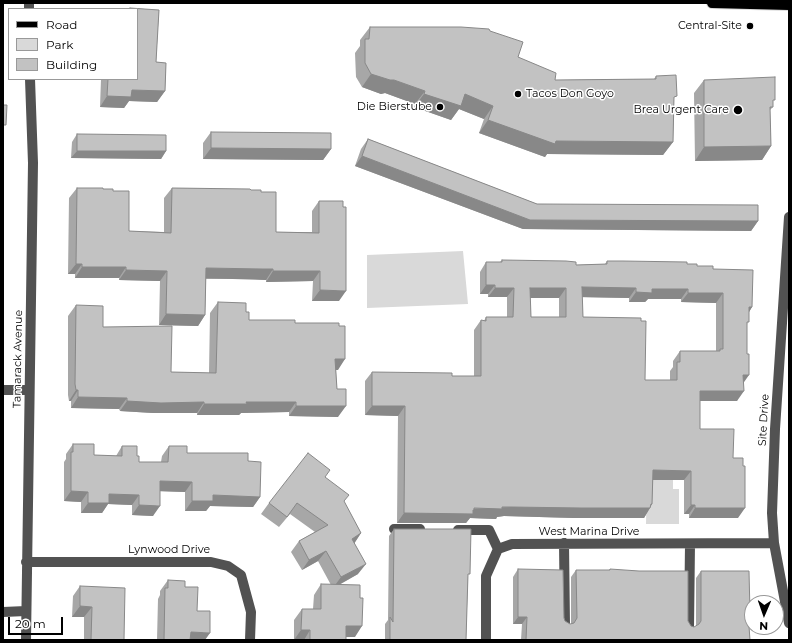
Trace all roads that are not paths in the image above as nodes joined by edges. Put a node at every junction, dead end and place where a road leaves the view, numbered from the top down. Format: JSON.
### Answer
{"nodes":[{"id":1,"x":712,"y":3,"type":"edge"},
{"id":2,"x":789,"y":6,"type":"edge"},
{"id":3,"x":30,"y":80,"type":"edge"},
{"id":4,"x":789,"y":217,"type":"edge"},
{"id":5,"x":3,"y":390,"type":"edge"},
{"id":6,"x":29,"y":390,"type":"junction"},
{"id":7,"x":394,"y":529,"type":"edge"},
{"id":8,"x":434,"y":529,"type":"edge"},
{"id":9,"x":449,"y":530,"type":"edge"},
{"id":10,"x":564,"y":543,"type":"junction"},
{"id":11,"x":774,"y":543,"type":"junction"},
{"id":12,"x":690,"y":544,"type":"junction"},
{"id":13,"x":498,"y":549,"type":"junction"},
{"id":14,"x":26,"y":562,"type":"junction"},
{"id":15,"x":26,"y":611,"type":"junction"},
{"id":16,"x":3,"y":612,"type":"edge"},
{"id":17,"x":789,"y":623,"type":"edge"},
{"id":18,"x":565,"y":625,"type":"edge"},
{"id":19,"x":689,"y":628,"type":"edge"},
{"id":20,"x":26,"y":640,"type":"edge"},
{"id":21,"x":250,"y":640,"type":"edge"},
{"id":22,"x":486,"y":640,"type":"edge"}],
"edges":[{"from":1,"to":2,"type":"main road"},
{"from":3,"to":6,"type":"street","name":"Tamarack Avenue"},
{"from":4,"to":11,"type":"street","name":"Site Drive"},
{"from":5,"to":6,"type":"street"},
{"from":6,"to":14,"type":"street","name":"Tamarack Avenue"},
{"from":7,"to":8,"type":"street"},
{"from":9,"to":13,"type":"street"},
{"from":10,"to":12,"type":"street","name":"West Marina Drive"},
{"from":10,"to":13,"type":"street","name":"West Marina Drive"},
{"from":10,"to":18,"type":"street"},
{"from":11,"to":12,"type":"street","name":"West Marina Drive"},
{"from":11,"to":17,"type":"street","name":"Site Drive"},
{"from":12,"to":19,"type":"street"},
{"from":13,"to":22,"type":"street"},
{"from":14,"to":15,"type":"street","name":"Tamarack Avenue"},
{"from":14,"to":21,"type":"street","name":"Lynwood Drive"},
{"from":15,"to":16,"type":"street"},
{"from":15,"to":20,"type":"street","name":"Tamarack Avenue"}]}
